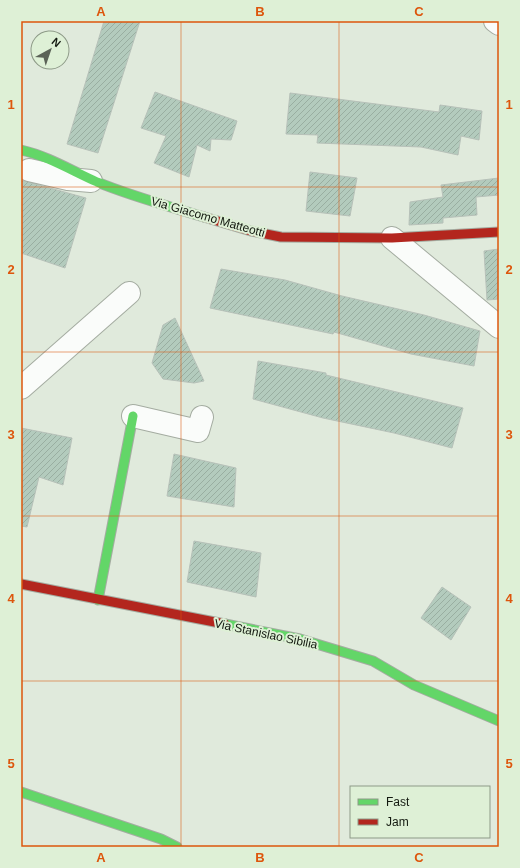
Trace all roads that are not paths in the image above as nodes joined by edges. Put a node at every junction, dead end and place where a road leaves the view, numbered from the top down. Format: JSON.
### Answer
{"nodes":[{"id":1,"x":495,"y":21,"type":"edge"},
{"id":2,"x":499,"y":24,"type":"edge"},
{"id":3,"x":21,"y":150,"type":"edge"},
{"id":4,"x":29,"y":170,"type":"dead end"},
{"id":5,"x":98,"y":182,"type":"junction"},
{"id":6,"x":499,"y":232,"type":"edge"},
{"id":7,"x":392,"y":238,"type":"junction"},
{"id":8,"x":129,"y":293,"type":"dead end"},
{"id":9,"x":499,"y":327,"type":"edge"},
{"id":10,"x":21,"y":388,"type":"edge"},
{"id":11,"x":133,"y":416,"type":"joint"},
{"id":12,"x":202,"y":417,"type":"dead end"},
{"id":13,"x":21,"y":584,"type":"edge"},
{"id":14,"x":98,"y":600,"type":"junction"},
{"id":15,"x":499,"y":721,"type":"edge"},
{"id":16,"x":21,"y":792,"type":"edge"},
{"id":17,"x":177,"y":847,"type":"edge"}],
"edges":[{"from":1,"to":2,"type":"street"},
{"from":3,"to":5,"type":"street","name":"Via Giacomo Matteotti"},
{"from":4,"to":5,"type":"street","name":"Via Giacomo Matteotti"},
{"from":5,"to":7,"type":"street","name":"Via Giacomo Matteotti"},
{"from":6,"to":7,"type":"street","name":"Via Giacomo Matteotti"},
{"from":7,"to":9,"type":"street"},
{"from":8,"to":10,"type":"street"},
{"from":11,"to":12,"type":"street"},
{"from":11,"to":14,"type":"street"},
{"from":13,"to":14,"type":"street","name":"Via Stanislao Sibilia"},
{"from":14,"to":15,"type":"street","name":"Via Stanislao Sibilia"},
{"from":16,"to":17,"type":"street"}]}
